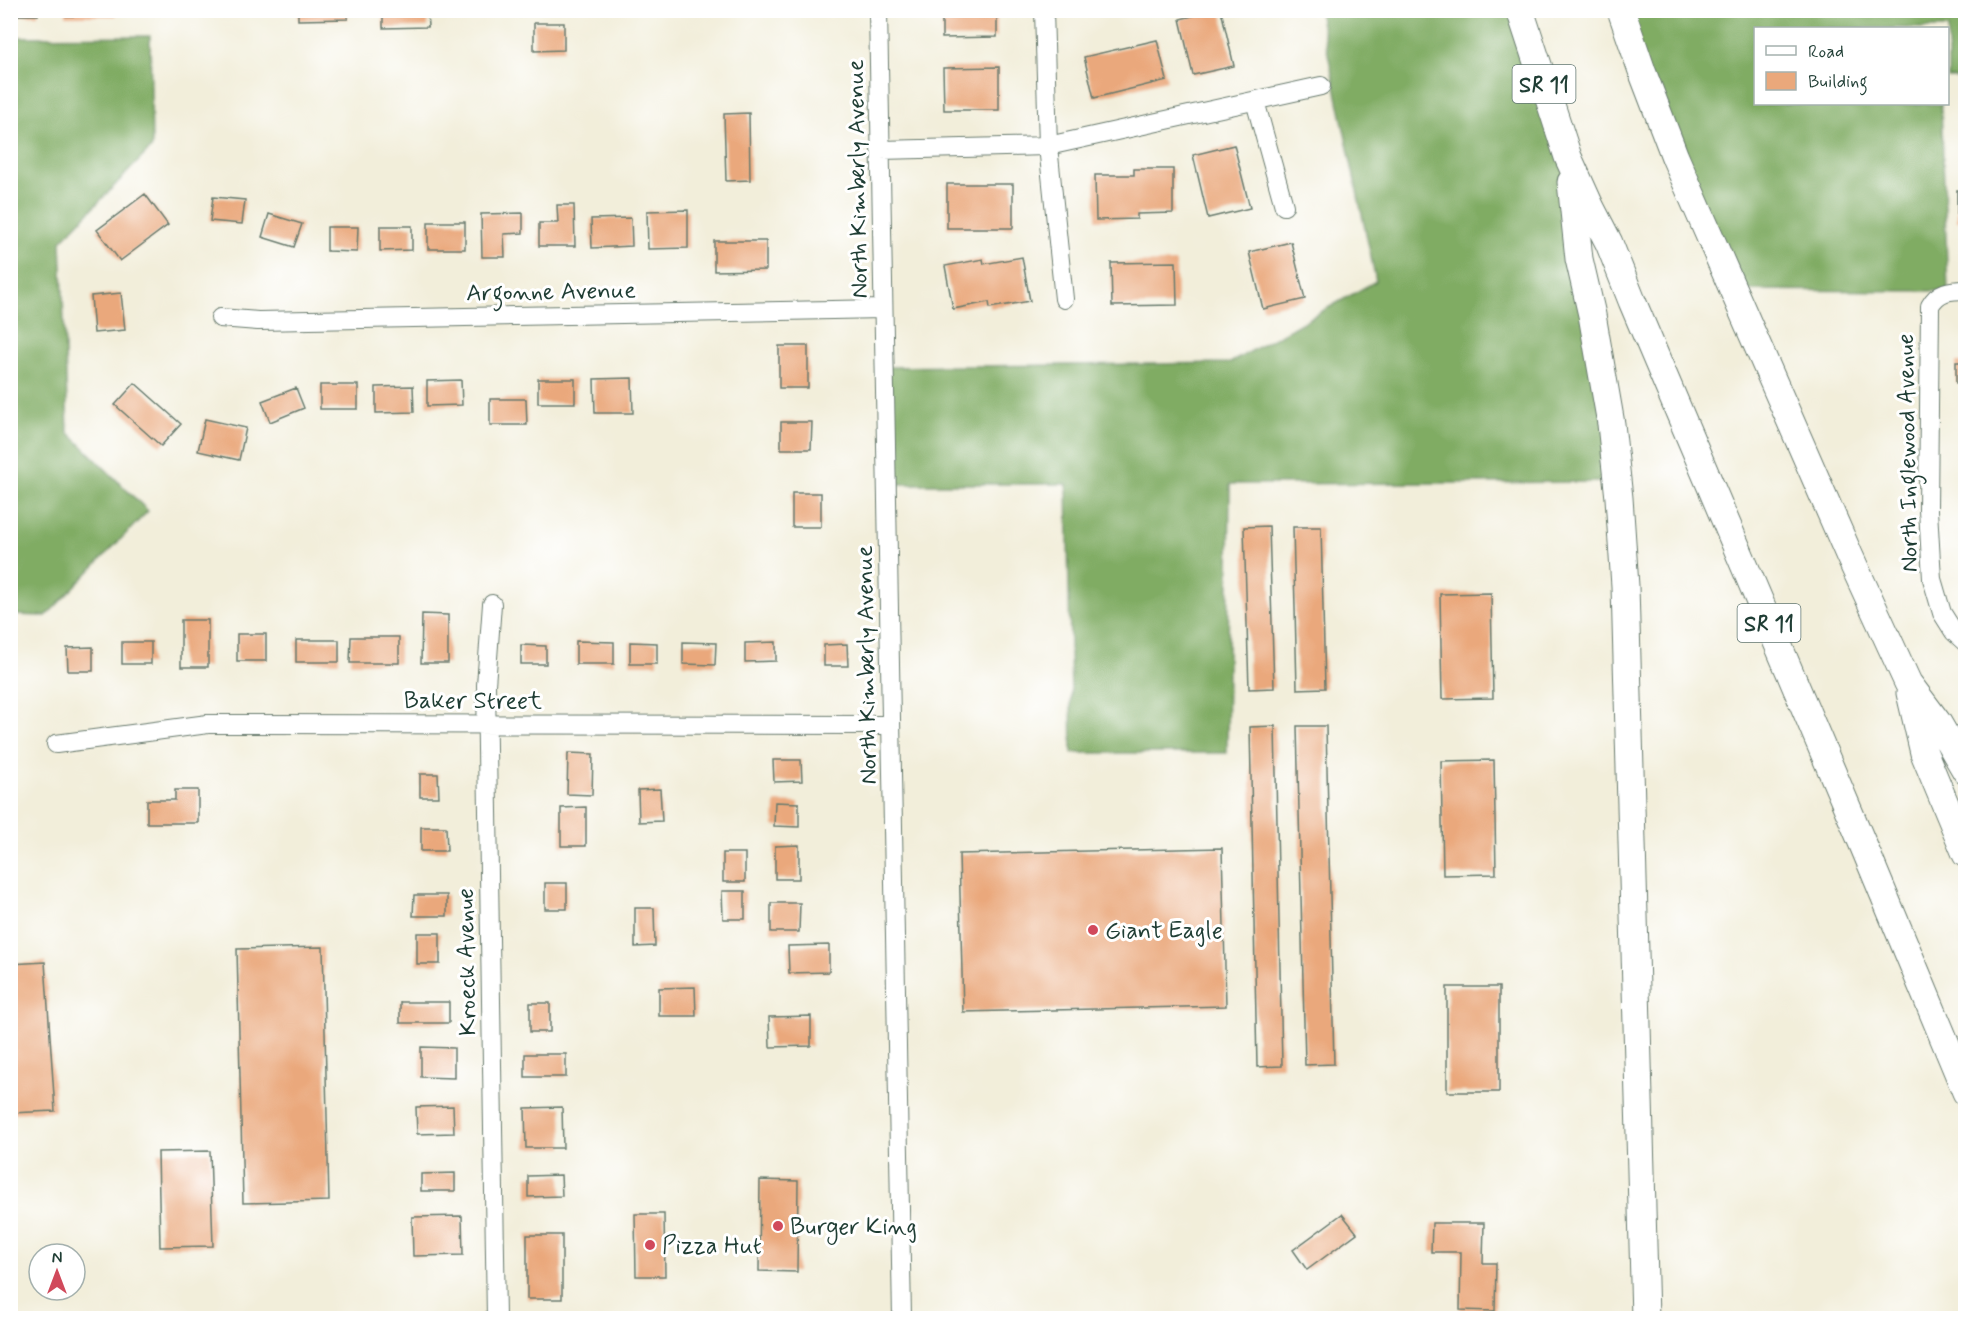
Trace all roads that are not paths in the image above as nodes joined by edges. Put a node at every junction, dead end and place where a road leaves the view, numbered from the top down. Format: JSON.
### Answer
{"nodes":[{"id":1,"x":878,"y":10,"type":"edge"},
{"id":2,"x":1044,"y":10,"type":"edge"},
{"id":3,"x":1520,"y":10,"type":"edge"},
{"id":4,"x":1621,"y":10,"type":"edge"},
{"id":5,"x":1321,"y":86,"type":"dead end"},
{"id":6,"x":1255,"y":101,"type":"junction"},
{"id":7,"x":1048,"y":146,"type":"junction"},
{"id":8,"x":880,"y":150,"type":"junction"},
{"id":9,"x":1568,"y":157,"type":"junction"},
{"id":10,"x":1284,"y":206,"type":"dead end"},
{"id":11,"x":1965,"y":290,"type":"edge"},
{"id":12,"x":1064,"y":299,"type":"dead end"},
{"id":13,"x":883,"y":309,"type":"junction"},
{"id":14,"x":220,"y":318,"type":"dead end"},
{"id":15,"x":492,"y":604,"type":"dead end"},
{"id":16,"x":1965,"y":643,"type":"edge"},
{"id":17,"x":1908,"y":683,"type":"junction"},
{"id":18,"x":487,"y":724,"type":"junction"},
{"id":19,"x":890,"y":725,"type":"junction"},
{"id":20,"x":56,"y":744,"type":"dead end"},
{"id":21,"x":1965,"y":771,"type":"edge"},
{"id":22,"x":1965,"y":854,"type":"edge"},
{"id":23,"x":1965,"y":1092,"type":"edge"},
{"id":24,"x":496,"y":1318,"type":"edge"},
{"id":25,"x":902,"y":1318,"type":"edge"},
{"id":26,"x":1645,"y":1318,"type":"edge"}],
"edges":[{"from":1,"to":8,"type":"street","name":"North Kimberly Avenue"},
{"from":2,"to":7,"type":"street"},
{"from":3,"to":9,"type":"highway","number":"SR 11"},
{"from":4,"to":17,"type":"highway"},
{"from":5,"to":6,"type":"street"},
{"from":6,"to":7,"type":"street"},
{"from":6,"to":10,"type":"street"},
{"from":7,"to":8,"type":"street"},
{"from":7,"to":12,"type":"street"},
{"from":8,"to":13,"type":"street","name":"North Kimberly Avenue"},
{"from":9,"to":23,"type":"highway","number":"SR 11"},
{"from":9,"to":26,"type":"highway"},
{"from":11,"to":16,"type":"street","name":"North Inglewood Avenue"},
{"from":13,"to":14,"type":"street","name":"Argonne Avenue"},
{"from":13,"to":19,"type":"street","name":"North Kimberly Avenue"},
{"from":15,"to":18,"type":"street","name":"Kroeck Avenue"},
{"from":17,"to":21,"type":"highway"},
{"from":17,"to":22,"type":"highway"},
{"from":18,"to":19,"type":"street","name":"Baker Street"},
{"from":18,"to":20,"type":"street","name":"Baker Street"},
{"from":18,"to":24,"type":"street","name":"Kroeck Avenue"},
{"from":19,"to":25,"type":"street","name":"North Kimberly Avenue"}]}
